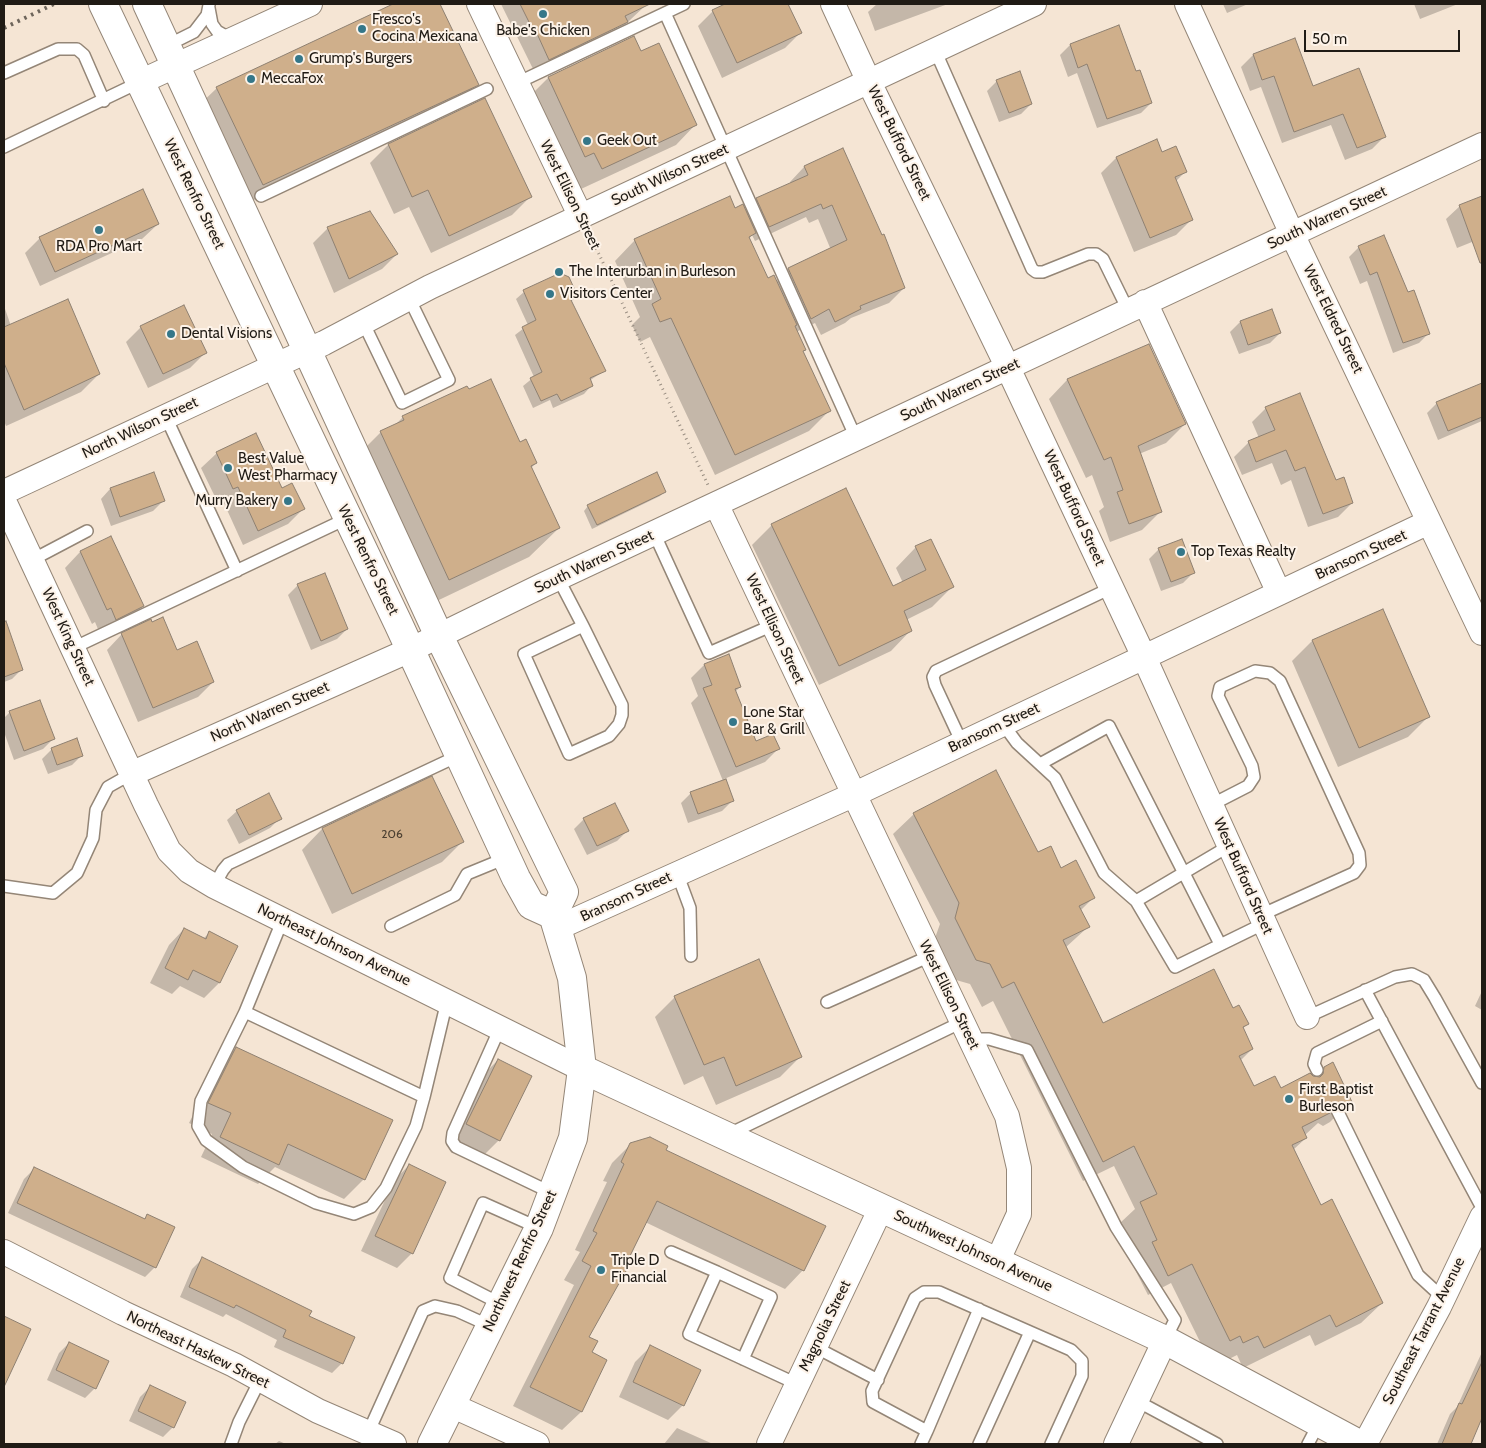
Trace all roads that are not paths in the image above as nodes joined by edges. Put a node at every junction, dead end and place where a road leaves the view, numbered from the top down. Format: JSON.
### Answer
{"nodes":[{"id":1,"x":103,"y":4,"type":"edge"},
{"id":2,"x":147,"y":4,"type":"edge"},
{"id":3,"x":209,"y":4,"type":"edge"},
{"id":4,"x":310,"y":4,"type":"edge"},
{"id":5,"x":479,"y":4,"type":"edge"},
{"id":6,"x":684,"y":4,"type":"edge"},
{"id":7,"x":834,"y":4,"type":"edge"},
{"id":8,"x":1034,"y":4,"type":"edge"},
{"id":9,"x":1187,"y":4,"type":"edge"},
{"id":10,"x":665,"y":13,"type":"junction"},
{"id":11,"x":234,"y":40,"type":"junction"},
{"id":12,"x":935,"y":50,"type":"junction"},
{"id":13,"x":171,"y":56,"type":"junction"},
{"id":14,"x":4,"y":73,"type":"edge"},
{"id":15,"x":140,"y":82,"type":"junction"},
{"id":16,"x":869,"y":82,"type":"junction"},
{"id":17,"x":517,"y":83,"type":"junction"},
{"id":18,"x":486,"y":89,"type":"dead end"},
{"id":19,"x":104,"y":101,"type":"junction"},
{"id":20,"x":1482,"y":145,"type":"edge"},
{"id":21,"x":4,"y":147,"type":"edge"},
{"id":22,"x":726,"y":149,"type":"junction"},
{"id":23,"x":261,"y":196,"type":"dead end"},
{"id":24,"x":581,"y":217,"type":"junction"},
{"id":25,"x":1292,"y":234,"type":"junction"},
{"id":26,"x":409,"y":298,"type":"junction"},
{"id":27,"x":1137,"y":306,"type":"junction"},
{"id":28,"x":363,"y":322,"type":"junction"},
{"id":29,"x":308,"y":350,"type":"junction"},
{"id":30,"x":276,"y":365,"type":"junction"},
{"id":31,"x":1008,"y":368,"type":"junction"},
{"id":32,"x":165,"y":416,"type":"junction"},
{"id":33,"x":856,"y":438,"type":"junction"},
{"id":34,"x":4,"y":492,"type":"edge"},
{"id":35,"x":4,"y":501,"type":"edge"},
{"id":36,"x":716,"y":504,"type":"junction"},
{"id":37,"x":348,"y":518,"type":"junction"},
{"id":38,"x":1429,"y":522,"type":"junction"},
{"id":39,"x":87,"y":531,"type":"dead end"},
{"id":40,"x":654,"y":533,"type":"junction"},
{"id":41,"x":32,"y":560,"type":"junction"},
{"id":42,"x":237,"y":571,"type":"junction"},
{"id":43,"x":558,"y":578,"type":"junction"},
{"id":44,"x":1111,"y":588,"type":"junction"},
{"id":45,"x":1279,"y":594,"type":"junction"},
{"id":46,"x":773,"y":625,"type":"junction"},
{"id":47,"x":583,"y":626,"type":"junction"},
{"id":48,"x":1482,"y":633,"type":"edge"},
{"id":49,"x":439,"y":636,"type":"junction"},
{"id":50,"x":73,"y":648,"type":"junction"},
{"id":51,"x":410,"y":650,"type":"junction"},
{"id":52,"x":1144,"y":657,"type":"junction"},
{"id":53,"x":1003,"y":724,"type":"junction"},
{"id":54,"x":962,"y":743,"type":"junction"},
{"id":55,"x":460,"y":755,"type":"junction"},
{"id":56,"x":1040,"y":764,"type":"junction"},
{"id":57,"x":131,"y":774,"type":"junction"},
{"id":58,"x":853,"y":795,"type":"junction"},
{"id":59,"x":1211,"y":805,"type":"junction"},
{"id":60,"x":1230,"y":846,"type":"junction"},
{"id":61,"x":508,"y":857,"type":"junction"},
{"id":62,"x":1184,"y":872,"type":"junction"},
{"id":63,"x":677,"y":873,"type":"junction"},
{"id":64,"x":4,"y":886,"type":"edge"},
{"id":65,"x":214,"y":886,"type":"junction"},
{"id":66,"x":1136,"y":901,"type":"junction"},
{"id":67,"x":283,"y":919,"type":"junction"},
{"id":68,"x":1263,"y":919,"type":"junction"},
{"id":69,"x":555,"y":922,"type":"junction"},
{"id":70,"x":391,"y":926,"type":"dead end"},
{"id":71,"x":1220,"y":944,"type":"junction"},
{"id":72,"x":692,"y":956,"type":"dead end"},
{"id":73,"x":930,"y":956,"type":"junction"},
{"id":74,"x":1365,"y":990,"type":"junction"},
{"id":75,"x":447,"y":1001,"type":"junction"},
{"id":76,"x":827,"y":1002,"type":"dead end"},
{"id":77,"x":245,"y":1012,"type":"junction"},
{"id":78,"x":1307,"y":1017,"type":"joint"},
{"id":79,"x":1382,"y":1021,"type":"junction"},
{"id":80,"x":500,"y":1028,"type":"junction"},
{"id":81,"x":966,"y":1030,"type":"junction"},
{"id":82,"x":582,"y":1069,"type":"junction"},
{"id":83,"x":1317,"y":1070,"type":"dead end"},
{"id":84,"x":1482,"y":1083,"type":"edge"},
{"id":85,"x":424,"y":1097,"type":"junction"},
{"id":86,"x":1337,"y":1110,"type":"dead end"},
{"id":87,"x":725,"y":1135,"type":"junction"},
{"id":88,"x":552,"y":1193,"type":"junction"},
{"id":89,"x":882,"y":1208,"type":"junction"},
{"id":90,"x":1482,"y":1208,"type":"edge"},
{"id":91,"x":1482,"y":1217,"type":"edge"},
{"id":92,"x":539,"y":1228,"type":"junction"},
{"id":93,"x":4,"y":1252,"type":"edge"},
{"id":94,"x":671,"y":1252,"type":"dead end"},
{"id":95,"x":997,"y":1262,"type":"junction"},
{"id":96,"x":717,"y":1272,"type":"junction"},
{"id":97,"x":1443,"y":1298,"type":"junction"},
{"id":98,"x":979,"y":1309,"type":"junction"},
{"id":99,"x":496,"y":1315,"type":"junction"},
{"id":100,"x":1030,"y":1332,"type":"junction"},
{"id":101,"x":1165,"y":1340,"type":"junction"},
{"id":102,"x":815,"y":1348,"type":"junction"},
{"id":103,"x":744,"y":1359,"type":"junction"},
{"id":104,"x":260,"y":1380,"type":"junction"},
{"id":105,"x":878,"y":1380,"type":"junction"},
{"id":106,"x":797,"y":1384,"type":"junction"},
{"id":107,"x":1137,"y":1402,"type":"junction"},
{"id":108,"x":451,"y":1406,"type":"junction"},
{"id":109,"x":927,"y":1431,"type":"junction"},
{"id":110,"x":368,"y":1433,"type":"junction"},
{"id":111,"x":1313,"y":1434,"type":"edge"},
{"id":112,"x":232,"y":1444,"type":"edge"},
{"id":113,"x":394,"y":1444,"type":"edge"},
{"id":114,"x":432,"y":1444,"type":"edge"},
{"id":115,"x":537,"y":1444,"type":"edge"},
{"id":116,"x":769,"y":1444,"type":"edge"},
{"id":117,"x":921,"y":1444,"type":"edge"},
{"id":118,"x":979,"y":1444,"type":"edge"},
{"id":119,"x":1051,"y":1444,"type":"edge"},
{"id":120,"x":1116,"y":1444,"type":"edge"},
{"id":121,"x":1216,"y":1444,"type":"edge"},
{"id":122,"x":1359,"y":1444,"type":"edge"},
{"id":123,"x":1365,"y":1444,"type":"edge"}],
"edges":[{"from":1,"to":15,"type":"main road","name":"West Renfro Street"},
{"from":2,"to":13,"type":"main road","name":"West Renfro Street"},
{"from":3,"to":11,"type":"lane"},
{"from":3,"to":13,"type":"lane"},
{"from":4,"to":11,"type":"street"},
{"from":5,"to":17,"type":"street","name":"West Ellison Street"},
{"from":6,"to":10,"type":"lane"},
{"from":7,"to":16,"type":"street","name":"West Bufford Street"},
{"from":8,"to":12,"type":"street","name":"South Wilson Street"},
{"from":9,"to":25,"type":"street","name":"West Eldred Street"},
{"from":10,"to":17,"type":"lane"},
{"from":10,"to":22,"type":"lane"},
{"from":11,"to":13,"type":"street"},
{"from":12,"to":16,"type":"street","name":"South Wilson Street"},
{"from":12,"to":27,"type":"lane"},
{"from":13,"to":15,"type":"street"},
{"from":13,"to":29,"type":"main road","name":"West Renfro Street"},
{"from":14,"to":19,"type":"lane"},
{"from":15,"to":19,"type":"lane"},
{"from":15,"to":30,"type":"main road","name":"West Renfro Street"},
{"from":16,"to":22,"type":"street","name":"South Wilson Street"},
{"from":16,"to":31,"type":"street","name":"West Bufford Street"},
{"from":17,"to":24,"type":"street","name":"West Ellison Street"},
{"from":18,"to":23,"type":"lane"},
{"from":19,"to":21,"type":"lane"},
{"from":20,"to":25,"type":"street","name":"South Warren Street"},
{"from":22,"to":24,"type":"street","name":"South Wilson Street"},
{"from":22,"to":33,"type":"lane"},
{"from":24,"to":26,"type":"street","name":"South Wilson Street"},
{"from":25,"to":27,"type":"street","name":"South Warren Street"},
{"from":25,"to":38,"type":"street","name":"West Eldred Street"},
{"from":26,"to":28,"type":"street","name":"South Wilson Street"},
{"from":26,"to":28,"type":"lane"},
{"from":27,"to":31,"type":"street","name":"South Warren Street"},
{"from":27,"to":45,"type":"street"},
{"from":28,"to":29,"type":"street","name":"South Wilson Street"},
{"from":29,"to":30,"type":"street","name":"North Wilson Street"},
{"from":29,"to":49,"type":"main road","name":"West Renfro Street"},
{"from":30,"to":32,"type":"street","name":"North Wilson Street"},
{"from":30,"to":37,"type":"main road","name":"West Renfro Street"},
{"from":31,"to":33,"type":"street","name":"South Warren Street"},
{"from":31,"to":44,"type":"street","name":"West Bufford Street"},
{"from":32,"to":34,"type":"street","name":"North Wilson Street"},
{"from":32,"to":42,"type":"lane"},
{"from":33,"to":36,"type":"street","name":"South Warren Street"},
{"from":35,"to":41,"type":"street","name":"West King Street"},
{"from":36,"to":40,"type":"street","name":"South Warren Street"},
{"from":36,"to":46,"type":"street","name":"West Ellison Street"},
{"from":37,"to":42,"type":"lane"},
{"from":37,"to":51,"type":"main road","name":"West Renfro Street"},
{"from":38,"to":45,"type":"street","name":"Bransom Street"},
{"from":38,"to":48,"type":"street","name":"West Eldred Street"},
{"from":39,"to":41,"type":"lane"},
{"from":40,"to":43,"type":"street","name":"South Warren Street"},
{"from":40,"to":46,"type":"lane"},
{"from":41,"to":50,"type":"street","name":"West King Street"},
{"from":42,"to":50,"type":"lane"},
{"from":43,"to":47,"type":"lane"},
{"from":43,"to":49,"type":"street","name":"South Warren Street"},
{"from":44,"to":52,"type":"street","name":"West Bufford Street"},
{"from":44,"to":54,"type":"lane"},
{"from":45,"to":52,"type":"street","name":"Bransom Street"},
{"from":46,"to":58,"type":"street","name":"West Ellison Street"},
{"from":47,"to":47,"type":"lane"},
{"from":49,"to":51,"type":"street","name":"South Warren Street"},
{"from":49,"to":69,"type":"main road","name":"West Renfro Street"},
{"from":50,"to":57,"type":"street","name":"West King Street"},
{"from":51,"to":55,"type":"main road","name":"West Renfro Street"},
{"from":51,"to":57,"type":"street","name":"North Warren Street"},
{"from":52,"to":53,"type":"street","name":"Bransom Street"},
{"from":52,"to":59,"type":"street","name":"West Bufford Street"},
{"from":53,"to":54,"type":"street","name":"Bransom Street"},
{"from":53,"to":56,"type":"lane"},
{"from":54,"to":58,"type":"street","name":"Bransom Street"},
{"from":55,"to":61,"type":"main road","name":"West Renfro Street"},
{"from":55,"to":65,"type":"lane"},
{"from":56,"to":62,"type":"lane"},
{"from":56,"to":66,"type":"lane"},
{"from":57,"to":64,"type":"lane"},
{"from":57,"to":65,"type":"street","name":"Northeast Johnson Avenue"},
{"from":58,"to":63,"type":"street","name":"Bransom Street"},
{"from":58,"to":73,"type":"street","name":"West Ellison Street"},
{"from":59,"to":60,"type":"street","name":"West Bufford Street"},
{"from":59,"to":68,"type":"lane"},
{"from":60,"to":62,"type":"lane"},
{"from":60,"to":68,"type":"street","name":"West Bufford Street"},
{"from":61,"to":69,"type":"main road","name":"West Renfro Street"},
{"from":61,"to":70,"type":"lane"},
{"from":62,"to":66,"type":"lane"},
{"from":62,"to":71,"type":"lane"},
{"from":63,"to":69,"type":"street","name":"Bransom Street"},
{"from":63,"to":72,"type":"lane"},
{"from":65,"to":67,"type":"street","name":"Northeast Johnson Avenue"},
{"from":66,"to":71,"type":"lane"},
{"from":67,"to":75,"type":"street","name":"Northeast Johnson Avenue"},
{"from":67,"to":77,"type":"lane"},
{"from":68,"to":71,"type":"lane"},
{"from":68,"to":78,"type":"street","name":"West Bufford Street"},
{"from":69,"to":82,"type":"main road"},
{"from":73,"to":76,"type":"lane"},
{"from":73,"to":81,"type":"street","name":"West Ellison Street"},
{"from":74,"to":78,"type":"lane"},
{"from":74,"to":79,"type":"lane"},
{"from":74,"to":84,"type":"lane"},
{"from":75,"to":80,"type":"street","name":"Northeast Johnson Avenue"},
{"from":75,"to":85,"type":"lane"},
{"from":77,"to":85,"type":"lane"},
{"from":77,"to":85,"type":"lane"},
{"from":79,"to":83,"type":"lane"},
{"from":79,"to":90,"type":"lane"},
{"from":80,"to":82,"type":"street","name":"Northeast Johnson Avenue"},
{"from":80,"to":88,"type":"lane"},
{"from":81,"to":87,"type":"lane"},
{"from":81,"to":95,"type":"street","name":"West Ellison Street"},
{"from":81,"to":101,"type":"lane"},
{"from":82,"to":87,"type":"main road","name":"Southwest Johnson Avenue"},
{"from":82,"to":88,"type":"main road","name":"Northwest Renfro Street"},
{"from":86,"to":97,"type":"lane"},
{"from":87,"to":89,"type":"main road","name":"Southwest Johnson Avenue"},
{"from":88,"to":92,"type":"main road","name":"Northwest Renfro Street"},
{"from":89,"to":95,"type":"main road","name":"Southwest Johnson Avenue"},
{"from":89,"to":102,"type":"street","name":"Magnolia Street"},
{"from":91,"to":97,"type":"street","name":"Southeast Tarrant Avenue"},
{"from":92,"to":99,"type":"main road","name":"Northwest Renfro Street"},
{"from":92,"to":99,"type":"lane"},
{"from":93,"to":104,"type":"street","name":"Northeast Haskew Street"},
{"from":94,"to":96,"type":"lane"},
{"from":95,"to":101,"type":"main road","name":"Southwest Johnson Avenue"},
{"from":96,"to":103,"type":"lane"},
{"from":96,"to":103,"type":"lane"},
{"from":97,"to":123,"type":"street","name":"Southeast Tarrant Avenue"},
{"from":98,"to":100,"type":"lane"},
{"from":98,"to":105,"type":"lane"},
{"from":98,"to":109,"type":"lane"},
{"from":99,"to":108,"type":"main road","name":"Northwest Renfro Street"},
{"from":99,"to":110,"type":"lane"},
{"from":100,"to":118,"type":"lane"},
{"from":100,"to":119,"type":"lane"},
{"from":101,"to":107,"type":"street"},
{"from":101,"to":111,"type":"main road","name":"Southwest Johnson Avenue"},
{"from":102,"to":105,"type":"lane"},
{"from":102,"to":106,"type":"street","name":"Magnolia Street"},
{"from":103,"to":106,"type":"lane"},
{"from":104,"to":110,"type":"street","name":"Northeast Haskew Street"},
{"from":104,"to":112,"type":"lane"},
{"from":105,"to":109,"type":"lane"},
{"from":106,"to":116,"type":"street","name":"Magnolia Street"},
{"from":107,"to":120,"type":"street"},
{"from":107,"to":121,"type":"lane"},
{"from":108,"to":114,"type":"main road","name":"Northwest Renfro Street"},
{"from":108,"to":115,"type":"street"},
{"from":109,"to":117,"type":"lane"},
{"from":110,"to":113,"type":"street","name":"Northeast Haskew Street"},
{"from":111,"to":122,"type":"main road","name":"Southwest Johnson Avenue"}]}
